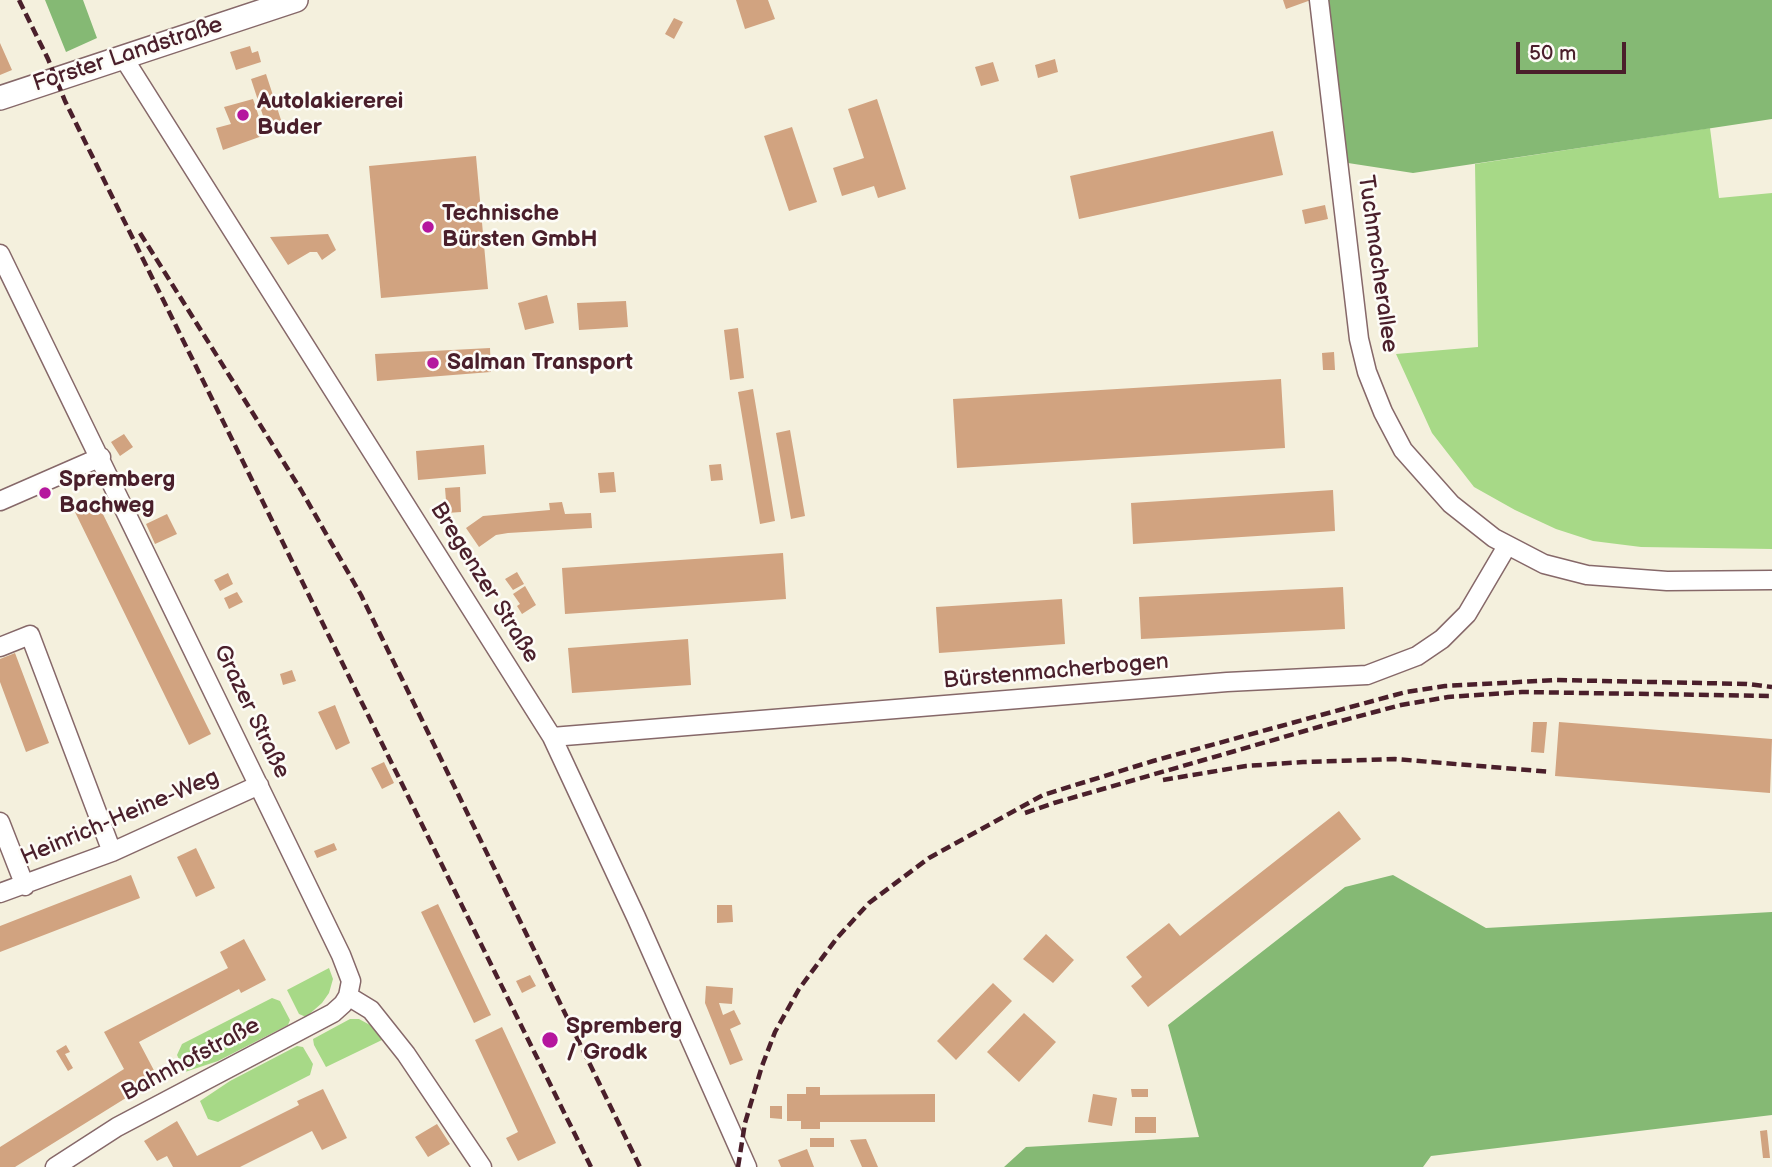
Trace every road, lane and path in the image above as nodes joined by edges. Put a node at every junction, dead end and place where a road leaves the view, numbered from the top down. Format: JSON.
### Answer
{"nodes":[{"id":1,"x":296,"y":0,"type":"edge"},
{"id":2,"x":1319,"y":0,"type":"edge"},
{"id":3,"x":123,"y":57,"type":"junction"},
{"id":4,"x":0,"y":98,"type":"edge"},
{"id":5,"x":0,"y":254,"type":"edge"},
{"id":6,"x":100,"y":457,"type":"junction"},
{"id":7,"x":0,"y":501,"type":"edge"},
{"id":8,"x":1507,"y":546,"type":"junction"},
{"id":9,"x":1772,"y":580,"type":"edge"},
{"id":10,"x":0,"y":647,"type":"edge"},
{"id":11,"x":552,"y":737,"type":"junction"},
{"id":12,"x":259,"y":785,"type":"junction"},
{"id":13,"x":0,"y":822,"type":"edge"},
{"id":14,"x":112,"y":852,"type":"junction"},
{"id":15,"x":25,"y":886,"type":"junction"},
{"id":16,"x":0,"y":893,"type":"edge"},
{"id":17,"x":348,"y":996,"type":"junction"},
{"id":18,"x":55,"y":1167,"type":"edge"},
{"id":19,"x":482,"y":1167,"type":"edge"},
{"id":20,"x":747,"y":1167,"type":"edge"}],
"edges":[{"from":1,"to":3,"type":"main road","name":"Forster Landstraße"},
{"from":2,"to":8,"type":"street","name":"Tuchmacherallee"},
{"from":3,"to":4,"type":"main road","name":"Forster Landstraße"},
{"from":3,"to":11,"type":"street","name":"Bregenzer Straße"},
{"from":5,"to":6,"type":"street","name":"Grazer Straße"},
{"from":6,"to":7,"type":"street"},
{"from":6,"to":12,"type":"street","name":"Grazer Straße"},
{"from":8,"to":9,"type":"street","name":"Tuchmacherallee"},
{"from":8,"to":11,"type":"street","name":"Bürstenmacherbogen"},
{"from":10,"to":14,"type":"street"},
{"from":11,"to":20,"type":"street","name":"Bregenzer Straße"},
{"from":12,"to":14,"type":"street","name":"Heinrich-Heine-Weg"},
{"from":12,"to":17,"type":"street","name":"Grazer Straße"},
{"from":13,"to":15,"type":"street"},
{"from":14,"to":15,"type":"street","name":"Heinrich-Heine-Weg"},
{"from":15,"to":16,"type":"street","name":"Heinrich-Heine-Weg"},
{"from":17,"to":18,"type":"street","name":"Bahnhofstraße"},
{"from":17,"to":19,"type":"street"}]}
